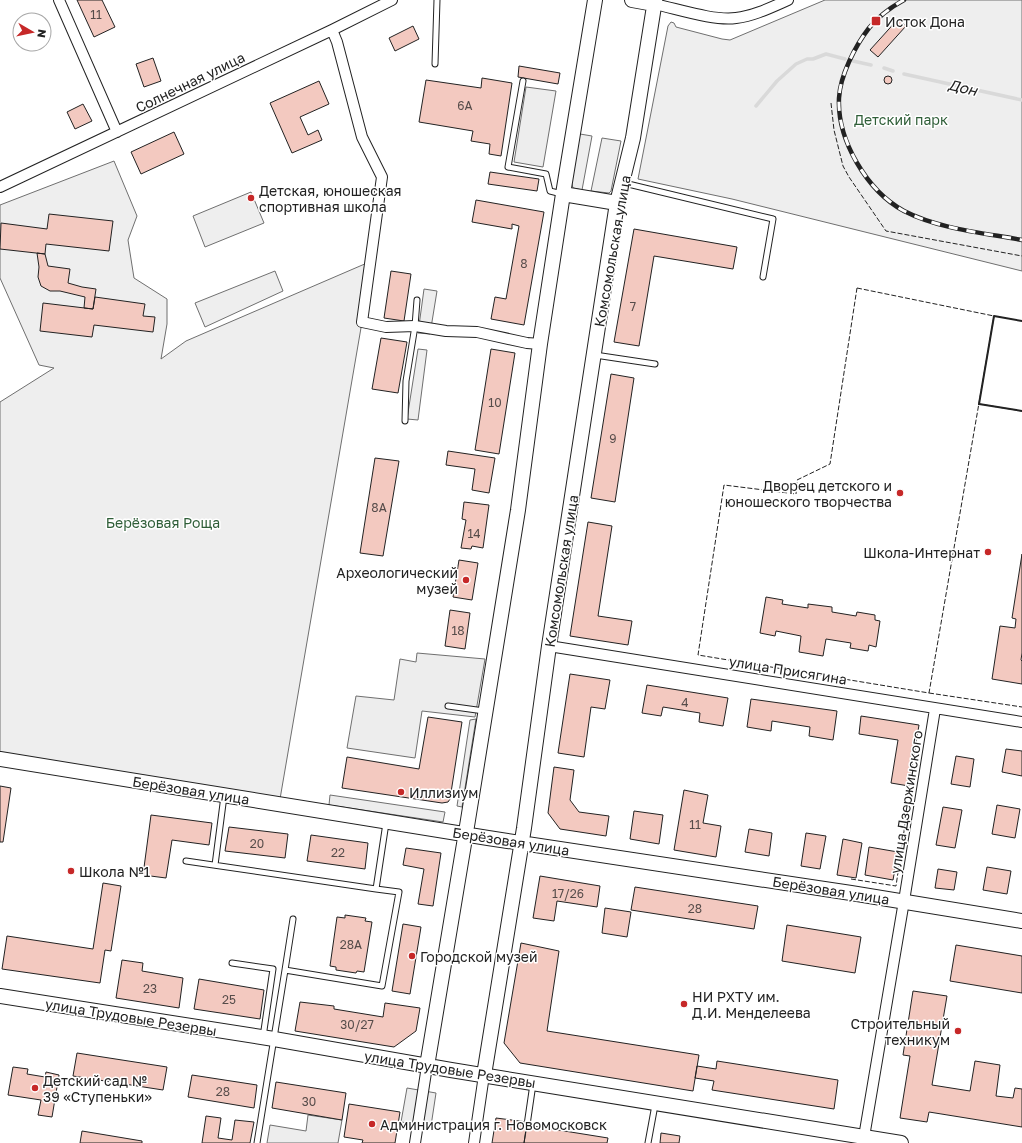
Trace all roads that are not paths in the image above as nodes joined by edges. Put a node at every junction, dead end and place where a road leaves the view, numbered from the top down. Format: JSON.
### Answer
{"nodes":[{"id":1,"x":59,"y":0,"type":"edge"},
{"id":2,"x":392,"y":0,"type":"edge"},
{"id":3,"x":437,"y":0,"type":"edge"},
{"id":4,"x":595,"y":0,"type":"edge"},
{"id":5,"x":632,"y":0,"type":"edge"},
{"id":6,"x":788,"y":0,"type":"edge"},
{"id":7,"x":655,"y":2,"type":"edge"},
{"id":8,"x":332,"y":30,"type":"junction"},
{"id":9,"x":435,"y":64,"type":"dead end"},
{"id":10,"x":523,"y":81,"type":"dead end"},
{"id":11,"x":117,"y":132,"type":"junction"},
{"id":12,"x":623,"y":183,"type":"junction"},
{"id":13,"x":0,"y":188,"type":"edge"},
{"id":14,"x":563,"y":194,"type":"junction"},
{"id":15,"x":617,"y":203,"type":"junction"},
{"id":16,"x":762,"y":277,"type":"dead end"},
{"id":17,"x":417,"y":300,"type":"dead end"},
{"id":18,"x":415,"y":326,"type":"junction"},
{"id":19,"x":540,"y":344,"type":"junction"},
{"id":20,"x":594,"y":355,"type":"junction"},
{"id":21,"x":655,"y":364,"type":"dead end"},
{"id":22,"x":405,"y":421,"type":"dead end"},
{"id":23,"x":549,"y":646,"type":"junction"},
{"id":24,"x":448,"y":706,"type":"dead end"},
{"id":25,"x":935,"y":709,"type":"junction"},
{"id":26,"x":485,"y":712,"type":"junction"},
{"id":27,"x":1022,"y":722,"type":"edge"},
{"id":28,"x":0,"y":759,"type":"edge"},
{"id":29,"x":225,"y":795,"type":"junction"},
{"id":30,"x":386,"y":822,"type":"junction"},
{"id":31,"x":466,"y":834,"type":"junction"},
{"id":32,"x":522,"y":842,"type":"junction"},
{"id":33,"x":186,"y":861,"type":"dead end"},
{"id":34,"x":215,"y":865,"type":"junction"},
{"id":35,"x":376,"y":889,"type":"junction"},
{"id":36,"x":904,"y":901,"type":"junction"},
{"id":37,"x":293,"y":919,"type":"dead end"},
{"id":38,"x":1022,"y":921,"type":"edge"},
{"id":39,"x":232,"y":963,"type":"dead end"},
{"id":40,"x":285,"y":970,"type":"junction"},
{"id":41,"x":0,"y":996,"type":"edge"},
{"id":42,"x":268,"y":1038,"type":"junction"},
{"id":43,"x":427,"y":1066,"type":"junction"},
{"id":44,"x":484,"y":1075,"type":"junction"},
{"id":45,"x":534,"y":1083,"type":"junction"},
{"id":46,"x":655,"y":1103,"type":"junction"},
{"id":47,"x":527,"y":1125,"type":"dead end"},
{"id":48,"x":859,"y":1138,"type":"edge"},
{"id":49,"x":257,"y":1143,"type":"edge"},
{"id":50,"x":415,"y":1143,"type":"edge"},
{"id":51,"x":474,"y":1143,"type":"edge"},
{"id":52,"x":648,"y":1143,"type":"edge"},
{"id":53,"x":901,"y":1143,"type":"edge"}],
"edges":[{"from":1,"to":11,"type":"street"},
{"from":2,"to":8,"type":"street","name":"Солнечная улица"},
{"from":3,"to":9,"type":"lane"},
{"from":4,"to":14,"type":"main road"},
{"from":5,"to":7,"type":"main road"},
{"from":6,"to":7,"type":"street"},
{"from":7,"to":12,"type":"main road","name":"Комсомольская улица"},
{"from":8,"to":11,"type":"street","name":"Солнечная улица"},
{"from":8,"to":18,"type":"street"},
{"from":10,"to":14,"type":"lane"},
{"from":11,"to":13,"type":"street","name":"Солнечная улица"},
{"from":12,"to":15,"type":"main road","name":"Комсомольская улица"},
{"from":12,"to":16,"type":"lane"},
{"from":14,"to":15,"type":"main road"},
{"from":14,"to":19,"type":"main road"},
{"from":15,"to":20,"type":"main road","name":"Комсомольская улица"},
{"from":17,"to":18,"type":"lane"},
{"from":18,"to":19,"type":"street"},
{"from":18,"to":22,"type":"lane"},
{"from":19,"to":26,"type":"main road"},
{"from":20,"to":21,"type":"lane"},
{"from":20,"to":23,"type":"main road","name":"Комсомольская улица"},
{"from":23,"to":25,"type":"street","name":"улица Присягина"},
{"from":23,"to":32,"type":"main road","name":"Комсомольская улица"},
{"from":24,"to":26,"type":"lane"},
{"from":25,"to":27,"type":"street","name":"улица Присягина"},
{"from":25,"to":36,"type":"street","name":"улица Дзержинского"},
{"from":26,"to":31,"type":"main road"},
{"from":28,"to":29,"type":"main road","name":"Берёзовая улица"},
{"from":29,"to":30,"type":"main road","name":"Берёзовая улица"},
{"from":29,"to":34,"type":"lane"},
{"from":30,"to":31,"type":"main road","name":"Берёзовая улица"},
{"from":30,"to":35,"type":"lane"},
{"from":31,"to":32,"type":"main road","name":"Берёзовая улица"},
{"from":31,"to":43,"type":"main road"},
{"from":32,"to":36,"type":"main road","name":"Берёзовая улица"},
{"from":32,"to":44,"type":"main road","name":"Комсомольская улица"},
{"from":33,"to":34,"type":"lane"},
{"from":34,"to":35,"type":"lane"},
{"from":35,"to":40,"type":"lane"},
{"from":36,"to":38,"type":"main road","name":"Берёзовая улица"},
{"from":36,"to":48,"type":"street","name":"улица Дзержинского"},
{"from":37,"to":40,"type":"lane"},
{"from":39,"to":42,"type":"lane"},
{"from":40,"to":42,"type":"lane"},
{"from":41,"to":42,"type":"main road","name":"улица Трудовые Резервы"},
{"from":42,"to":43,"type":"main road","name":"улица Трудовые Резервы"},
{"from":42,"to":49,"type":"lane"},
{"from":43,"to":44,"type":"main road","name":"улица Трудовые Резервы"},
{"from":43,"to":50,"type":"street"},
{"from":44,"to":45,"type":"main road","name":"улица Трудовые Резервы"},
{"from":44,"to":51,"type":"street","name":"Комсомольская улица"},
{"from":45,"to":46,"type":"main road","name":"улица Трудовые Резервы"},
{"from":45,"to":47,"type":"lane"},
{"from":46,"to":48,"type":"main road","name":"улица Трудовые Резервы"},
{"from":46,"to":52,"type":"lane"},
{"from":48,"to":53,"type":"main road","name":"улица Трудовые Резервы"}]}
